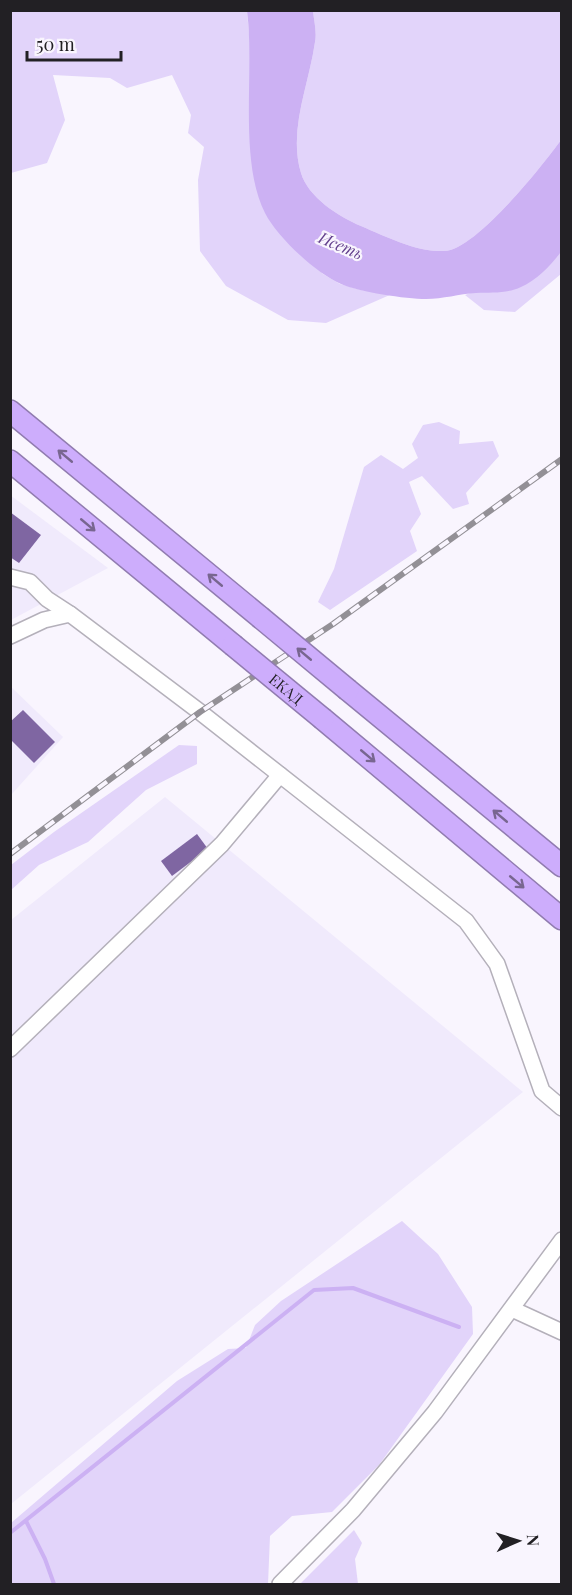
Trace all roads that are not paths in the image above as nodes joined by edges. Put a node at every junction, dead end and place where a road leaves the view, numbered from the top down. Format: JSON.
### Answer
{"nodes":[{"id":1,"x":10,"y":411,"type":"edge"},
{"id":2,"x":10,"y":461,"type":"edge"},
{"id":3,"x":10,"y":577,"type":"edge"},
{"id":4,"x":70,"y":615,"type":"junction"},
{"id":5,"x":10,"y":636,"type":"edge"},
{"id":6,"x":280,"y":775,"type":"junction"},
{"id":7,"x":561,"y":866,"type":"edge"},
{"id":8,"x":561,"y":919,"type":"edge"},
{"id":9,"x":10,"y":1049,"type":"edge"},
{"id":10,"x":561,"y":1108,"type":"edge"},
{"id":11,"x":561,"y":1240,"type":"edge"},
{"id":12,"x":513,"y":1309,"type":"junction"},
{"id":13,"x":561,"y":1332,"type":"edge"},
{"id":14,"x":280,"y":1584,"type":"edge"}],
"edges":[{"from":7,"to":1,"type":"highway","one_way":true,"bridge":true},
{"from":2,"to":8,"type":"highway","name":"ЕКАД","one_way":true,"bridge":true},
{"from":3,"to":4,"type":"street"},
{"from":4,"to":5,"type":"street"},
{"from":4,"to":6,"type":"street"},
{"from":6,"to":9,"type":"street"},
{"from":6,"to":10,"type":"street"},
{"from":11,"to":12,"type":"street"},
{"from":12,"to":13,"type":"street"},
{"from":12,"to":14,"type":"street"}]}
